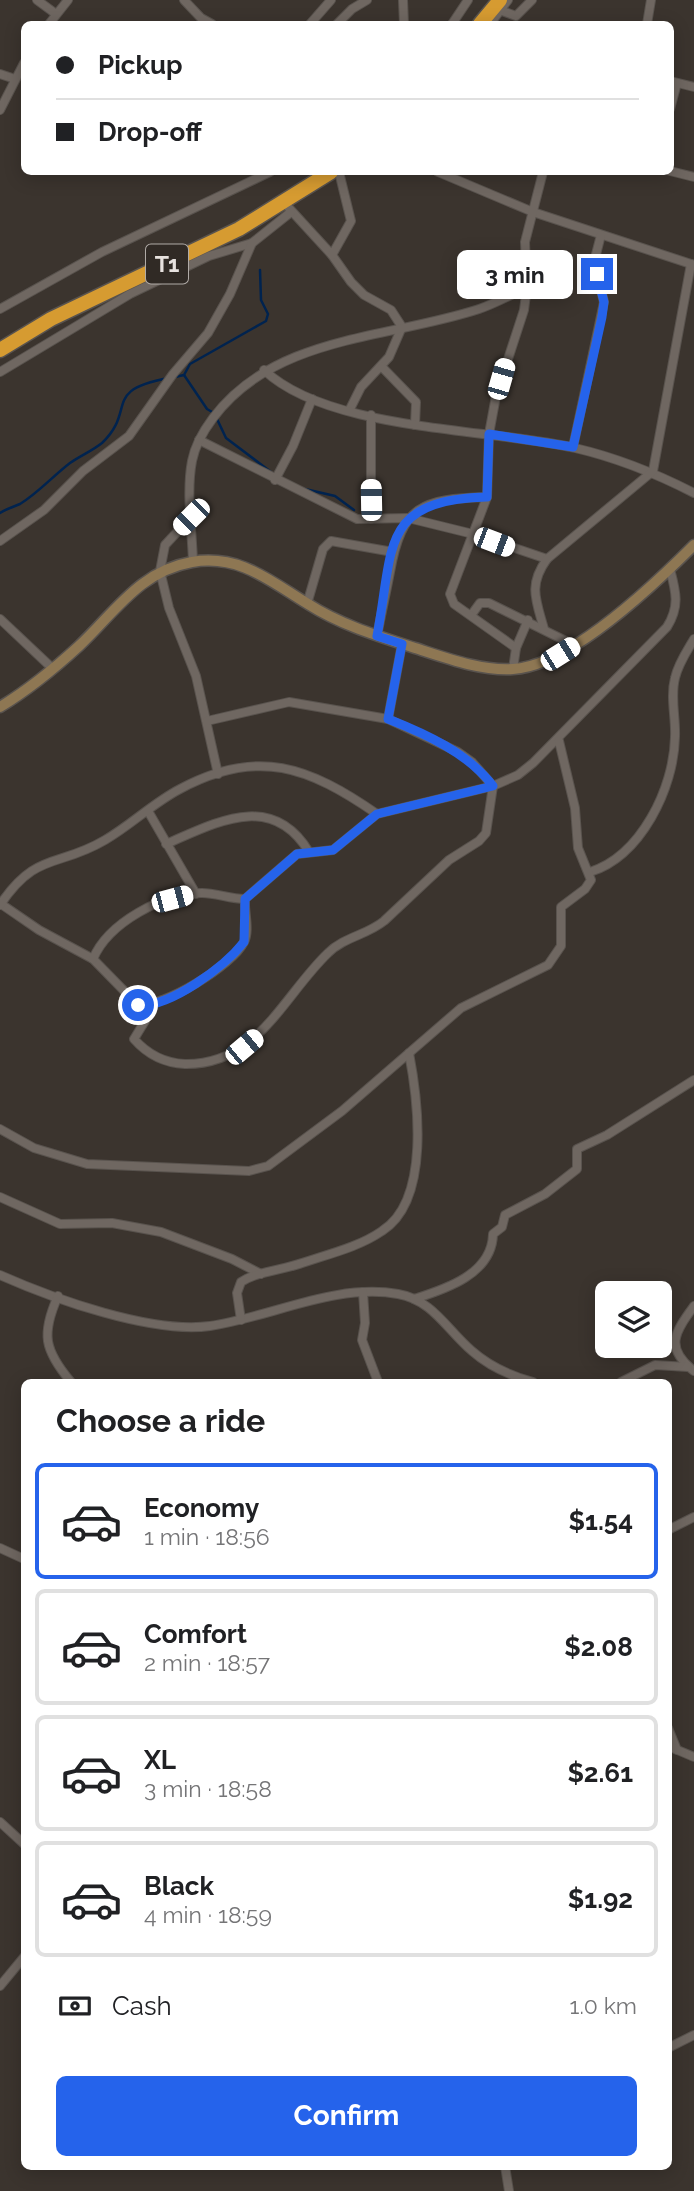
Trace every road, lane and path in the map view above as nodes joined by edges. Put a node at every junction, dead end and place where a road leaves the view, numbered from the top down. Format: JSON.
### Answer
{"nodes":[{"id":1,"x":37,"y":0,"type":"edge"},
{"id":2,"x":68,"y":0,"type":"edge"},
{"id":3,"x":184,"y":0,"type":"edge"},
{"id":4,"x":331,"y":0,"type":"edge"},
{"id":5,"x":367,"y":0,"type":"edge"},
{"id":6,"x":403,"y":0,"type":"edge"},
{"id":7,"x":468,"y":0,"type":"edge"},
{"id":8,"x":508,"y":0,"type":"edge"},
{"id":9,"x":532,"y":0,"type":"edge"},
{"id":10,"x":651,"y":0,"type":"edge"},
{"id":11,"x":498,"y":6,"type":"edge"},
{"id":12,"x":56,"y":14,"type":"junction"},
{"id":13,"x":51,"y":21,"type":"edge"},
{"id":14,"x":206,"y":21,"type":"edge"},
{"id":15,"x":313,"y":21,"type":"edge"},
{"id":16,"x":340,"y":21,"type":"edge"},
{"id":17,"x":404,"y":21,"type":"edge"},
{"id":18,"x":454,"y":21,"type":"edge"},
{"id":19,"x":483,"y":21,"type":"edge"},
{"id":20,"x":648,"y":21,"type":"edge"},
{"id":21,"x":21,"y":68,"type":"edge"},
{"id":22,"x":0,"y":74,"type":"edge"},
{"id":23,"x":15,"y":79,"type":"junction"},
{"id":24,"x":674,"y":82,"type":"edge"},
{"id":25,"x":694,"y":87,"type":"edge"},
{"id":26,"x":0,"y":110,"type":"edge"},
{"id":27,"x":674,"y":172,"type":"edge"},
{"id":28,"x":264,"y":175,"type":"edge"},
{"id":29,"x":327,"y":175,"type":"edge"},
{"id":30,"x":340,"y":175,"type":"edge"},
{"id":31,"x":445,"y":175,"type":"edge"},
{"id":32,"x":542,"y":175,"type":"edge"},
{"id":33,"x":694,"y":177,"type":"edge"},
{"id":34,"x":288,"y":207,"type":"junction"},
{"id":35,"x":533,"y":212,"type":"junction"},
{"id":36,"x":601,"y":235,"type":"junction"},
{"id":37,"x":253,"y":243,"type":"junction"},
{"id":38,"x":332,"y":256,"type":"junction"},
{"id":39,"x":692,"y":265,"type":"edge"},
{"id":40,"x":527,"y":286,"type":"junction"},
{"id":41,"x":2,"y":304,"type":"edge"},
{"id":42,"x":402,"y":327,"type":"junction"},
{"id":43,"x":0,"y":350,"type":"edge"},
{"id":44,"x":382,"y":367,"type":"junction"},
{"id":45,"x":264,"y":370,"type":"junction"},
{"id":46,"x":0,"y":372,"type":"edge"},
{"id":47,"x":312,"y":399,"type":"junction"},
{"id":48,"x":350,"y":410,"type":"junction"},
{"id":49,"x":371,"y":415,"type":"junction"},
{"id":50,"x":415,"y":425,"type":"junction"},
{"id":51,"x":489,"y":434,"type":"junction"},
{"id":52,"x":199,"y":440,"type":"junction"},
{"id":53,"x":573,"y":447,"type":"junction"},
{"id":54,"x":653,"y":471,"type":"junction"},
{"id":55,"x":275,"y":480,"type":"junction"},
{"id":56,"x":694,"y":493,"type":"edge"},
{"id":57,"x":487,"y":497,"type":"junction"},
{"id":58,"x":191,"y":517,"type":"junction"},
{"id":59,"x":408,"y":518,"type":"junction"},
{"id":60,"x":371,"y":519,"type":"junction"},
{"id":61,"x":473,"y":534,"type":"junction"},
{"id":62,"x":0,"y":541,"type":"edge"},
{"id":63,"x":694,"y":545,"type":"edge"},
{"id":64,"x":393,"y":552,"type":"junction"},
{"id":65,"x":547,"y":559,"type":"junction"},
{"id":66,"x":193,"y":562,"type":"junction"},
{"id":67,"x":670,"y":569,"type":"junction"},
{"id":68,"x":160,"y":571,"type":"junction"},
{"id":69,"x":307,"y":604,"type":"junction"},
{"id":70,"x":472,"y":614,"type":"junction"},
{"id":71,"x":0,"y":619,"type":"edge"},
{"id":72,"x":528,"y":620,"type":"junction"},
{"id":73,"x":544,"y":629,"type":"junction"},
{"id":74,"x":377,"y":636,"type":"junction"},
{"id":75,"x":694,"y":639,"type":"edge"},
{"id":76,"x":402,"y":644,"type":"junction"},
{"id":77,"x":574,"y":645,"type":"junction"},
{"id":78,"x":516,"y":648,"type":"junction"},
{"id":79,"x":52,"y":668,"type":"junction"},
{"id":80,"x":513,"y":669,"type":"junction"},
{"id":81,"x":0,"y":707,"type":"edge"},
{"id":82,"x":388,"y":719,"type":"junction"},
{"id":83,"x":207,"y":721,"type":"junction"},
{"id":84,"x":559,"y":741,"type":"junction"},
{"id":85,"x":218,"y":774,"type":"junction"},
{"id":86,"x":493,"y":786,"type":"junction"},
{"id":87,"x":148,"y":811,"type":"junction"},
{"id":88,"x":377,"y":814,"type":"junction"},
{"id":89,"x":166,"y":844,"type":"junction"},
{"id":90,"x":309,"y":852,"type":"junction"},
{"id":91,"x":590,"y":872,"type":"junction"},
{"id":92,"x":197,"y":894,"type":"junction"},
{"id":93,"x":245,"y":899,"type":"junction"},
{"id":94,"x":1,"y":905,"type":"edge"},
{"id":95,"x":93,"y":959,"type":"junction"},
{"id":96,"x":145,"y":1006,"type":"junction"},
{"id":97,"x":409,"y":1053,"type":"junction"},
{"id":98,"x":694,"y":1080,"type":"edge"},
{"id":99,"x":0,"y":1129,"type":"edge"},
{"id":100,"x":0,"y":1197,"type":"edge"},
{"id":101,"x":261,"y":1274,"type":"junction"},
{"id":102,"x":0,"y":1275,"type":"edge"},
{"id":103,"x":363,"y":1292,"type":"junction"},
{"id":104,"x":58,"y":1296,"type":"junction"},
{"id":105,"x":414,"y":1299,"type":"junction"},
{"id":106,"x":694,"y":1306,"type":"edge"},
{"id":107,"x":241,"y":1320,"type":"junction"},
{"id":108,"x":691,"y":1369,"type":"edge"},
{"id":109,"x":69,"y":1379,"type":"edge"},
{"id":110,"x":377,"y":1379,"type":"edge"},
{"id":111,"x":526,"y":1379,"type":"edge"},
{"id":112,"x":626,"y":1379,"type":"edge"},
{"id":113,"x":694,"y":1517,"type":"edge"},
{"id":114,"x":672,"y":1528,"type":"edge"},
{"id":115,"x":0,"y":1548,"type":"edge"},
{"id":116,"x":21,"y":1558,"type":"edge"},
{"id":117,"x":672,"y":1738,"type":"edge"},
{"id":118,"x":672,"y":1748,"type":"edge"},
{"id":119,"x":677,"y":1750,"type":"junction"},
{"id":120,"x":694,"y":1757,"type":"edge"},
{"id":121,"x":0,"y":1822,"type":"edge"},
{"id":122,"x":21,"y":1841,"type":"edge"},
{"id":123,"x":21,"y":1961,"type":"edge"},
{"id":124,"x":0,"y":1986,"type":"edge"},
{"id":125,"x":694,"y":2035,"type":"edge"},
{"id":126,"x":672,"y":2047,"type":"edge"},
{"id":127,"x":506,"y":2170,"type":"edge"},
{"id":128,"x":509,"y":2191,"type":"edge"}],
"edges":[{"from":1,"to":12,"type":"street"},
{"from":2,"to":12,"type":"street"},
{"from":3,"to":14,"type":"street"},
{"from":4,"to":15,"type":"street"},
{"from":5,"to":16,"type":"street"},
{"from":6,"to":17,"type":"street"},
{"from":7,"to":18,"type":"street"},
{"from":8,"to":11,"type":"street"},
{"from":9,"to":11,"type":"street"},
{"from":10,"to":20,"type":"street"},
{"from":11,"to":19,"type":"highway"},
{"from":12,"to":13,"type":"street"},
{"from":21,"to":23,"type":"street"},
{"from":22,"to":23,"type":"street"},
{"from":23,"to":26,"type":"street"},
{"from":24,"to":25,"type":"street"},
{"from":27,"to":33,"type":"street"},
{"from":28,"to":41,"type":"street"},
{"from":29,"to":34,"type":"highway","number":"T1"},
{"from":30,"to":38,"type":"street"},
{"from":31,"to":35,"type":"street"},
{"from":32,"to":35,"type":"street"},
{"from":34,"to":37,"type":"street"},
{"from":34,"to":38,"type":"street"},
{"from":34,"to":43,"type":"highway","number":"T1"},
{"from":35,"to":36,"type":"street"},
{"from":35,"to":40,"type":"street"},
{"from":36,"to":39,"type":"street"},
{"from":36,"to":53,"type":"street"},
{"from":37,"to":46,"type":"street"},
{"from":37,"to":62,"type":"street"},
{"from":38,"to":42,"type":"street"},
{"from":39,"to":54,"type":"street"},
{"from":40,"to":42,"type":"street"},
{"from":40,"to":51,"type":"street"},
{"from":42,"to":44,"type":"street"},
{"from":42,"to":45,"type":"street"},
{"from":44,"to":48,"type":"street"},
{"from":44,"to":50,"type":"street"},
{"from":45,"to":47,"type":"street"},
{"from":45,"to":52,"type":"street"},
{"from":47,"to":48,"type":"street"},
{"from":47,"to":55,"type":"street"},
{"from":48,"to":49,"type":"street"},
{"from":49,"to":50,"type":"street"},
{"from":49,"to":60,"type":"street"},
{"from":50,"to":51,"type":"street"},
{"from":51,"to":53,"type":"street"},
{"from":51,"to":57,"type":"street"},
{"from":52,"to":55,"type":"street"},
{"from":52,"to":58,"type":"street"},
{"from":53,"to":54,"type":"street"},
{"from":54,"to":56,"type":"street"},
{"from":54,"to":65,"type":"street"},
{"from":55,"to":60,"type":"street"},
{"from":57,"to":59,"type":"street"},
{"from":57,"to":61,"type":"street"},
{"from":58,"to":66,"type":"street"},
{"from":58,"to":68,"type":"street"},
{"from":59,"to":60,"type":"street"},
{"from":59,"to":61,"type":"street"},
{"from":59,"to":64,"type":"street"},
{"from":61,"to":65,"type":"street"},
{"from":61,"to":70,"type":"street"},
{"from":63,"to":67,"type":"street"},
{"from":64,"to":69,"type":"street"},
{"from":64,"to":74,"type":"street"},
{"from":65,"to":73,"type":"street"},
{"from":66,"to":68,"type":"street"},
{"from":66,"to":69,"type":"street"},
{"from":67,"to":77,"type":"street"},
{"from":67,"to":84,"type":"street"},
{"from":68,"to":79,"type":"street"},
{"from":68,"to":83,"type":"street"},
{"from":69,"to":74,"type":"street"},
{"from":70,"to":72,"type":"street"},
{"from":70,"to":78,"type":"street"},
{"from":71,"to":79,"type":"street"},
{"from":72,"to":73,"type":"street"},
{"from":72,"to":78,"type":"street"},
{"from":73,"to":77,"type":"street"},
{"from":74,"to":76,"type":"street"},
{"from":75,"to":91,"type":"street"},
{"from":76,"to":80,"type":"street"},
{"from":76,"to":82,"type":"street"},
{"from":77,"to":80,"type":"street"},
{"from":78,"to":80,"type":"street"},
{"from":79,"to":81,"type":"street"},
{"from":82,"to":83,"type":"street"},
{"from":82,"to":86,"type":"street"},
{"from":83,"to":85,"type":"street"},
{"from":84,"to":86,"type":"street"},
{"from":84,"to":91,"type":"street"},
{"from":85,"to":87,"type":"street"},
{"from":85,"to":88,"type":"street"},
{"from":86,"to":88,"type":"street"},
{"from":86,"to":96,"type":"street"},
{"from":87,"to":89,"type":"street"},
{"from":87,"to":94,"type":"street"},
{"from":88,"to":90,"type":"street"},
{"from":89,"to":90,"type":"street"},
{"from":89,"to":92,"type":"street"},
{"from":90,"to":93,"type":"street"},
{"from":91,"to":97,"type":"street"},
{"from":92,"to":93,"type":"street"},
{"from":92,"to":95,"type":"street"},
{"from":93,"to":96,"type":"street"},
{"from":94,"to":95,"type":"street"},
{"from":95,"to":96,"type":"street"},
{"from":97,"to":99,"type":"street"},
{"from":97,"to":101,"type":"street"},
{"from":98,"to":105,"type":"street"},
{"from":100,"to":101,"type":"street"},
{"from":101,"to":107,"type":"street"},
{"from":102,"to":104,"type":"street"},
{"from":103,"to":105,"type":"street"},
{"from":103,"to":107,"type":"street"},
{"from":103,"to":110,"type":"street"},
{"from":104,"to":107,"type":"street"},
{"from":104,"to":109,"type":"street"},
{"from":105,"to":111,"type":"street"},
{"from":106,"to":108,"type":"street"},
{"from":108,"to":112,"type":"street"},
{"from":113,"to":114,"type":"street"},
{"from":115,"to":116,"type":"street"},
{"from":117,"to":119,"type":"street"},
{"from":118,"to":119,"type":"street"},
{"from":119,"to":120,"type":"street"},
{"from":121,"to":122,"type":"street"},
{"from":123,"to":124,"type":"street"},
{"from":125,"to":126,"type":"street"},
{"from":127,"to":128,"type":"street"}]}
